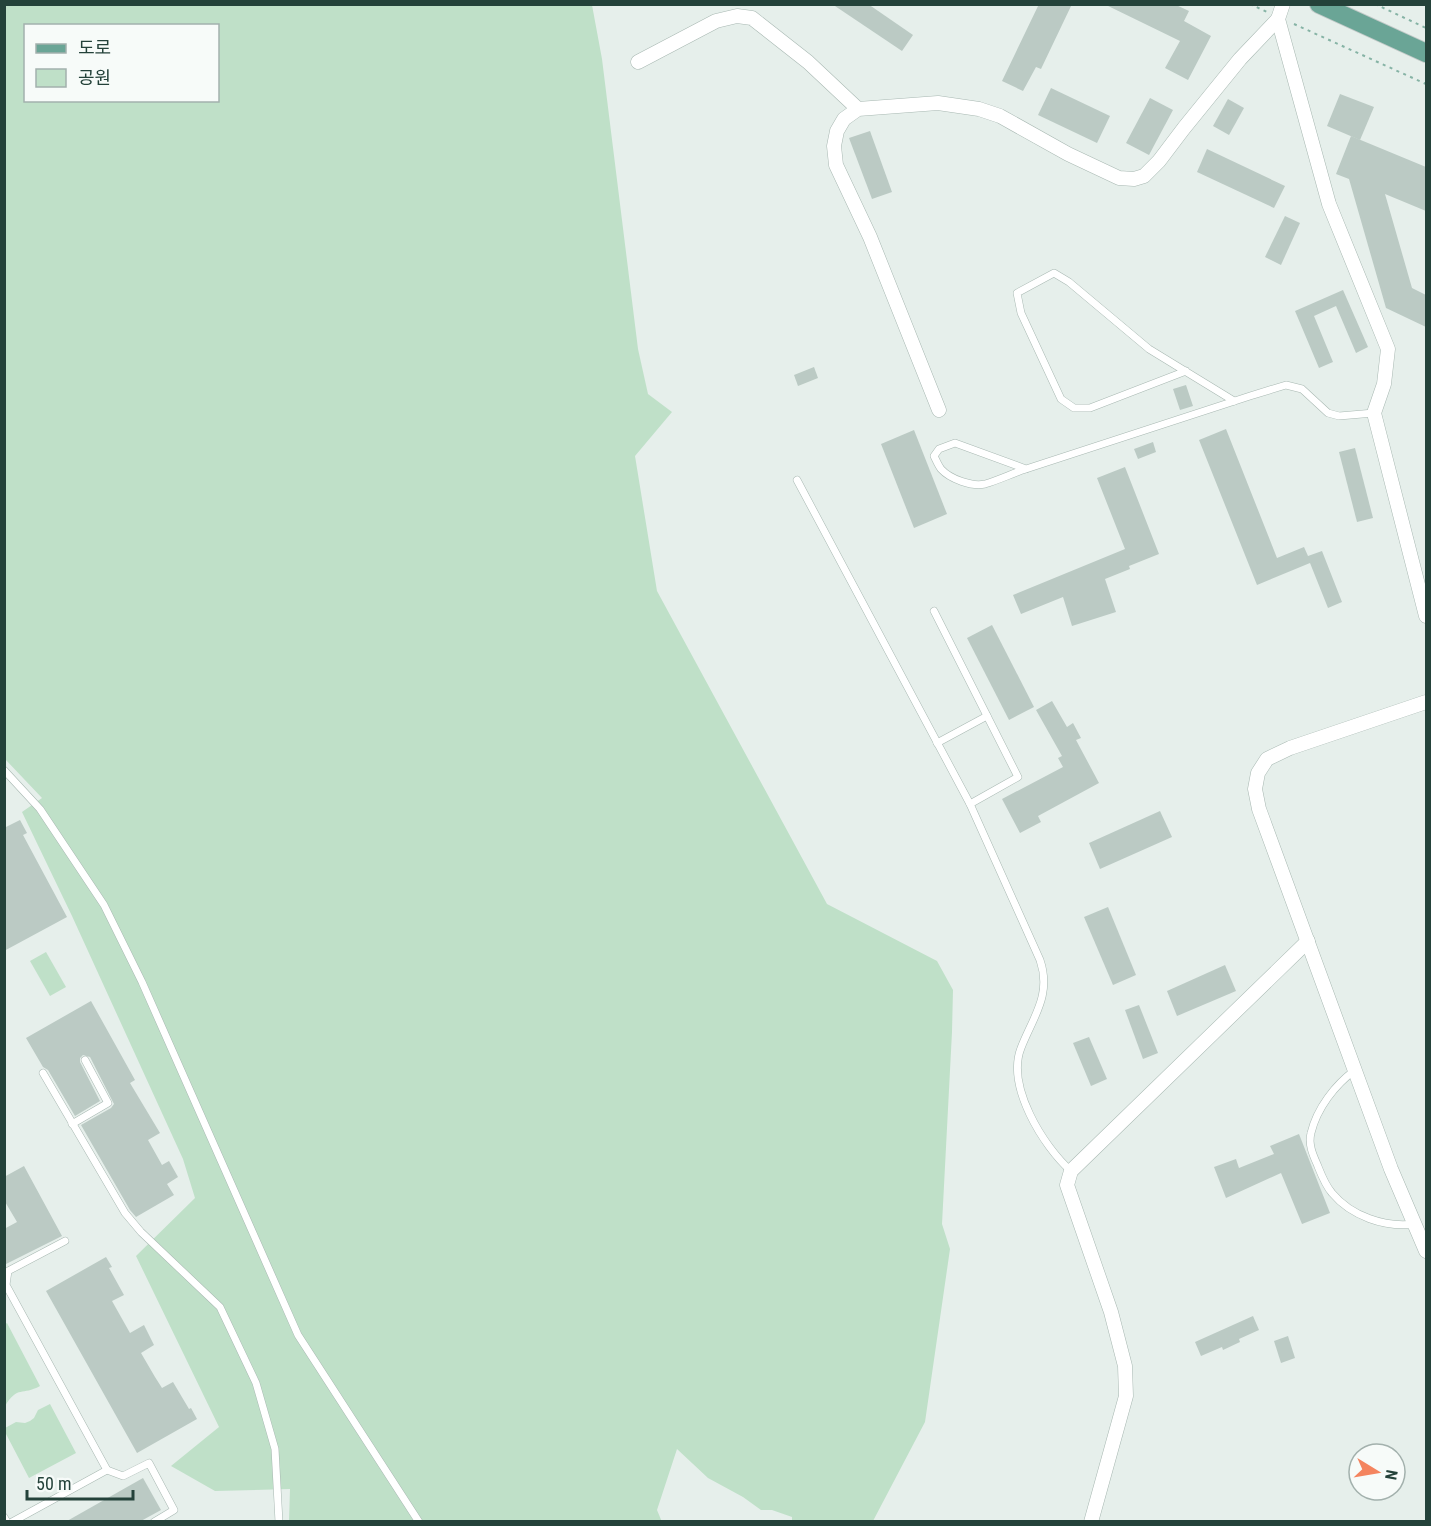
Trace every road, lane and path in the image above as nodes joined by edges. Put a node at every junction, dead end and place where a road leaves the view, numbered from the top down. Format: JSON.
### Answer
{"nodes":[{"id":1,"x":1250,"y":4,"type":"edge"},
{"id":2,"x":1319,"y":4,"type":"edge"},
{"id":3,"x":1375,"y":4,"type":"edge"},
{"id":4,"x":1280,"y":14,"type":"edge"},
{"id":5,"x":1426,"y":28,"type":"edge"},
{"id":6,"x":1426,"y":53,"type":"edge"},
{"id":7,"x":638,"y":62,"type":"dead end"},
{"id":8,"x":1426,"y":84,"type":"edge"},
{"id":9,"x":858,"y":109,"type":"junction"},
{"id":10,"x":1186,"y":371,"type":"junction"},
{"id":11,"x":1234,"y":401,"type":"junction"},
{"id":12,"x":939,"y":410,"type":"dead end"},
{"id":13,"x":1374,"y":413,"type":"junction"},
{"id":14,"x":1026,"y":469,"type":"junction"},
{"id":15,"x":797,"y":480,"type":"dead end"},
{"id":16,"x":934,"y":611,"type":"dead end"},
{"id":17,"x":1426,"y":616,"type":"edge"},
{"id":18,"x":1426,"y":702,"type":"edge"},
{"id":19,"x":987,"y":717,"type":"junction"},
{"id":20,"x":937,"y":743,"type":"junction"},
{"id":21,"x":4,"y":770,"type":"edge"},
{"id":22,"x":970,"y":804,"type":"junction"},
{"id":23,"x":1308,"y":941,"type":"junction"},
{"id":24,"x":85,"y":1060,"type":"dead end"},
{"id":25,"x":1355,"y":1070,"type":"junction"},
{"id":26,"x":43,"y":1073,"type":"dead end"},
{"id":27,"x":72,"y":1124,"type":"junction"},
{"id":28,"x":1071,"y":1172,"type":"junction"},
{"id":29,"x":1415,"y":1224,"type":"junction"},
{"id":30,"x":65,"y":1241,"type":"dead end"},
{"id":31,"x":1426,"y":1251,"type":"edge"},
{"id":32,"x":5,"y":1285,"type":"edge"},
{"id":33,"x":107,"y":1470,"type":"junction"},
{"id":34,"x":4,"y":1517,"type":"edge"},
{"id":35,"x":7,"y":1521,"type":"edge"},
{"id":36,"x":12,"y":1521,"type":"edge"},
{"id":37,"x":154,"y":1521,"type":"edge"},
{"id":38,"x":279,"y":1521,"type":"edge"},
{"id":39,"x":419,"y":1521,"type":"edge"},
{"id":40,"x":1091,"y":1521,"type":"edge"}],
"edges":[{"from":1,"to":4,"type":"path"},
{"from":2,"to":6,"type":"main road"},
{"from":3,"to":5,"type":"path"},
{"from":4,"to":8,"type":"path"},
{"from":4,"to":9,"type":"street"},
{"from":4,"to":13,"type":"street"},
{"from":7,"to":9,"type":"street"},
{"from":9,"to":12,"type":"street"},
{"from":10,"to":10,"type":"lane"},
{"from":10,"to":11,"type":"lane"},
{"from":11,"to":13,"type":"lane"},
{"from":11,"to":14,"type":"lane"},
{"from":13,"to":17,"type":"street"},
{"from":14,"to":14,"type":"lane"},
{"from":15,"to":20,"type":"lane"},
{"from":16,"to":19,"type":"lane"},
{"from":18,"to":23,"type":"street"},
{"from":19,"to":20,"type":"lane"},
{"from":19,"to":22,"type":"lane"},
{"from":20,"to":22,"type":"lane"},
{"from":21,"to":39,"type":"lane"},
{"from":22,"to":28,"type":"lane"},
{"from":23,"to":25,"type":"street"},
{"from":23,"to":28,"type":"street"},
{"from":24,"to":27,"type":"lane"},
{"from":25,"to":29,"type":"street"},
{"from":25,"to":29,"type":"lane"},
{"from":26,"to":27,"type":"lane"},
{"from":27,"to":38,"type":"lane"},
{"from":28,"to":40,"type":"street"},
{"from":29,"to":31,"type":"street"},
{"from":30,"to":32,"type":"lane"},
{"from":32,"to":33,"type":"lane"},
{"from":33,"to":36,"type":"lane"},
{"from":33,"to":37,"type":"lane"},
{"from":34,"to":35,"type":"lane"}]}
